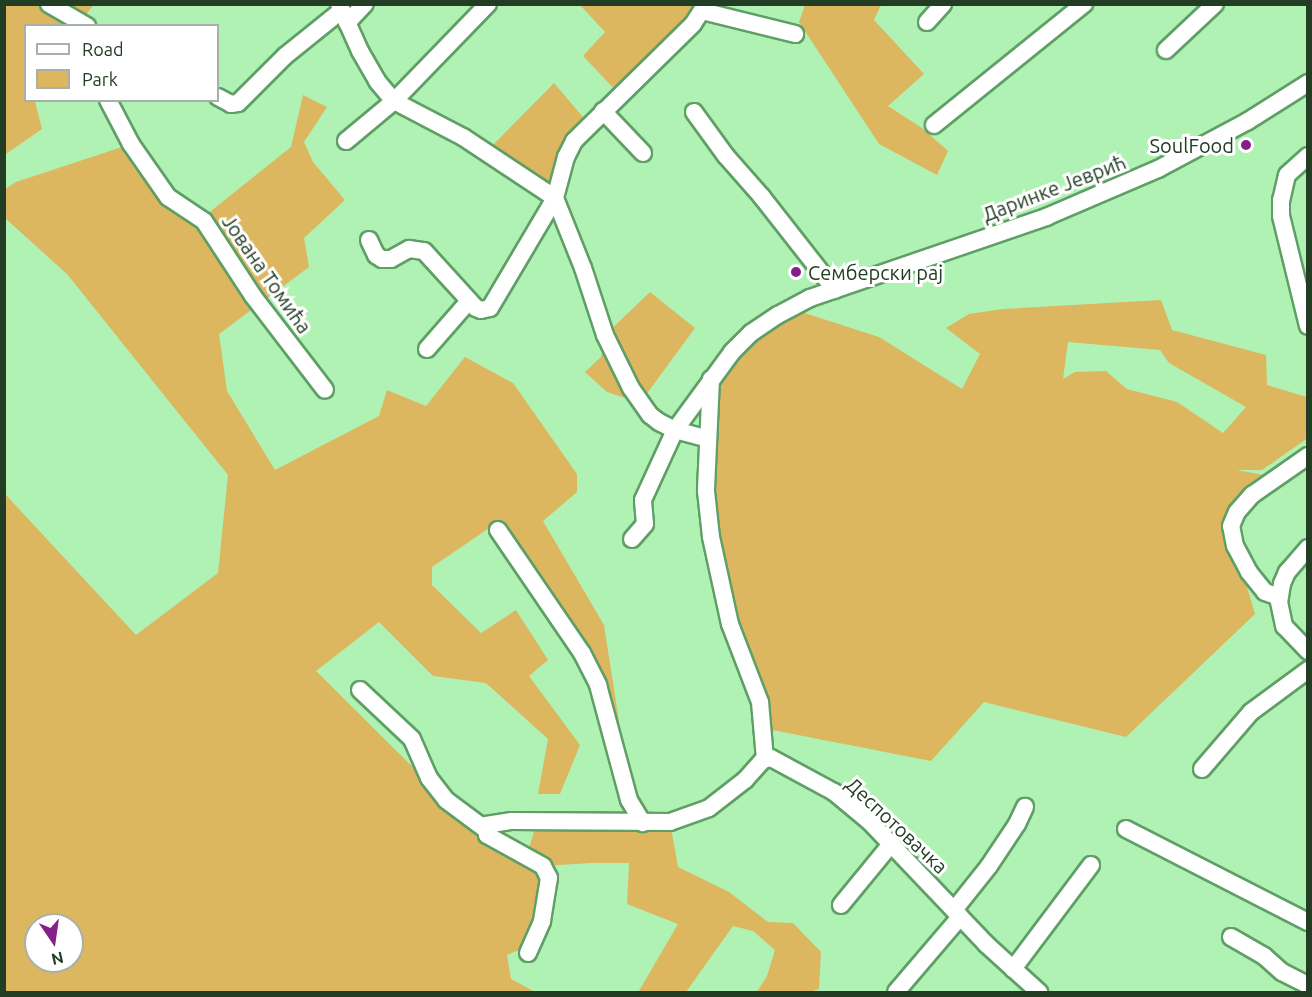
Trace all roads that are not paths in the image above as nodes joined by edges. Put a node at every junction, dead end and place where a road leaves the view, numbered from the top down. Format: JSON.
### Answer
{"nodes":[{"id":1,"x":49,"y":4,"type":"edge"},
{"id":2,"x":365,"y":4,"type":"edge"},
{"id":3,"x":488,"y":4,"type":"edge"},
{"id":4,"x":943,"y":4,"type":"edge"},
{"id":5,"x":1084,"y":4,"type":"edge"},
{"id":6,"x":1215,"y":4,"type":"edge"},
{"id":7,"x":704,"y":8,"type":"edge"},
{"id":8,"x":343,"y":13,"type":"edge"},
{"id":9,"x":927,"y":21,"type":"dead end"},
{"id":10,"x":82,"y":24,"type":"edge"},
{"id":11,"x":795,"y":34,"type":"dead end"},
{"id":12,"x":1166,"y":50,"type":"dead end"},
{"id":13,"x":1308,"y":83,"type":"edge"},
{"id":14,"x":219,"y":98,"type":"edge"},
{"id":15,"x":394,"y":101,"type":"junction"},
{"id":16,"x":109,"y":102,"type":"edge"},
{"id":17,"x":603,"y":111,"type":"junction"},
{"id":18,"x":694,"y":112,"type":"dead end"},
{"id":19,"x":934,"y":125,"type":"dead end"},
{"id":20,"x":346,"y":141,"type":"dead end"},
{"id":21,"x":643,"y":153,"type":"dead end"},
{"id":22,"x":1308,"y":156,"type":"edge"},
{"id":23,"x":555,"y":198,"type":"junction"},
{"id":24,"x":369,"y":240,"type":"dead end"},
{"id":25,"x":835,"y":290,"type":"junction"},
{"id":26,"x":469,"y":301,"type":"junction"},
{"id":27,"x":1308,"y":326,"type":"edge"},
{"id":28,"x":427,"y":349,"type":"dead end"},
{"id":29,"x":711,"y":379,"type":"junction"},
{"id":30,"x":325,"y":390,"type":"dead end"},
{"id":31,"x":675,"y":430,"type":"junction"},
{"id":32,"x":708,"y":439,"type":"junction"},
{"id":33,"x":1308,"y":456,"type":"edge"},
{"id":34,"x":498,"y":530,"type":"dead end"},
{"id":35,"x":632,"y":539,"type":"dead end"},
{"id":36,"x":1308,"y":548,"type":"edge"},
{"id":37,"x":1279,"y":597,"type":"junction"},
{"id":38,"x":1308,"y":651,"type":"edge"},
{"id":39,"x":1308,"y":670,"type":"edge"},
{"id":40,"x":360,"y":690,"type":"dead end"},
{"id":41,"x":765,"y":759,"type":"junction"},
{"id":42,"x":1202,"y":769,"type":"dead end"},
{"id":43,"x":1025,"y":807,"type":"dead end"},
{"id":44,"x":643,"y":823,"type":"junction"},
{"id":45,"x":485,"y":829,"type":"junction"},
{"id":46,"x":1126,"y":830,"type":"dead end"},
{"id":47,"x":892,"y":843,"type":"junction"},
{"id":48,"x":1090,"y":865,"type":"dead end"},
{"id":49,"x":841,"y":905,"type":"dead end"},
{"id":50,"x":957,"y":914,"type":"junction"},
{"id":51,"x":1308,"y":922,"type":"edge"},
{"id":52,"x":1231,"y":937,"type":"dead end"},
{"id":53,"x":528,"y":953,"type":"dead end"},
{"id":54,"x":1013,"y":969,"type":"junction"},
{"id":55,"x":1308,"y":985,"type":"edge"},
{"id":56,"x":896,"y":993,"type":"edge"},
{"id":57,"x":1039,"y":993,"type":"edge"}],
"edges":[{"from":1,"to":10,"type":"street"},
{"from":2,"to":8,"type":"street"},
{"from":3,"to":15,"type":"street"},
{"from":4,"to":9,"type":"street"},
{"from":5,"to":19,"type":"street"},
{"from":6,"to":12,"type":"street"},
{"from":7,"to":11,"type":"street"},
{"from":7,"to":17,"type":"street"},
{"from":8,"to":14,"type":"street"},
{"from":8,"to":15,"type":"street"},
{"from":13,"to":25,"type":"street","name":"Даринке Јеврић"},
{"from":15,"to":20,"type":"street"},
{"from":15,"to":23,"type":"street"},
{"from":16,"to":30,"type":"street","name":"Јована Томића"},
{"from":17,"to":21,"type":"street"},
{"from":17,"to":23,"type":"street"},
{"from":18,"to":25,"type":"street"},
{"from":22,"to":27,"type":"street"},
{"from":23,"to":26,"type":"street"},
{"from":23,"to":31,"type":"street"},
{"from":24,"to":26,"type":"street"},
{"from":25,"to":29,"type":"street","name":"Даринке Јеврић"},
{"from":26,"to":28,"type":"street"},
{"from":29,"to":31,"type":"street","name":"Даринке Јеврић"},
{"from":29,"to":32,"type":"street"},
{"from":31,"to":32,"type":"street"},
{"from":31,"to":35,"type":"street","name":"Даринке Јеврић"},
{"from":32,"to":41,"type":"street"},
{"from":33,"to":37,"type":"street"},
{"from":34,"to":44,"type":"street"},
{"from":36,"to":37,"type":"street"},
{"from":37,"to":38,"type":"street"},
{"from":39,"to":42,"type":"street"},
{"from":40,"to":45,"type":"street"},
{"from":41,"to":44,"type":"street"},
{"from":41,"to":47,"type":"street","name":"Деспотовачка"},
{"from":43,"to":50,"type":"street"},
{"from":44,"to":45,"type":"street"},
{"from":45,"to":53,"type":"street"},
{"from":46,"to":51,"type":"street"},
{"from":47,"to":49,"type":"street"},
{"from":47,"to":50,"type":"street","name":"Деспотовачка"},
{"from":48,"to":54,"type":"street"},
{"from":50,"to":54,"type":"street","name":"Деспотовачка"},
{"from":50,"to":56,"type":"street"},
{"from":52,"to":55,"type":"street"},
{"from":54,"to":57,"type":"street","name":"Деспотовачка"}]}
